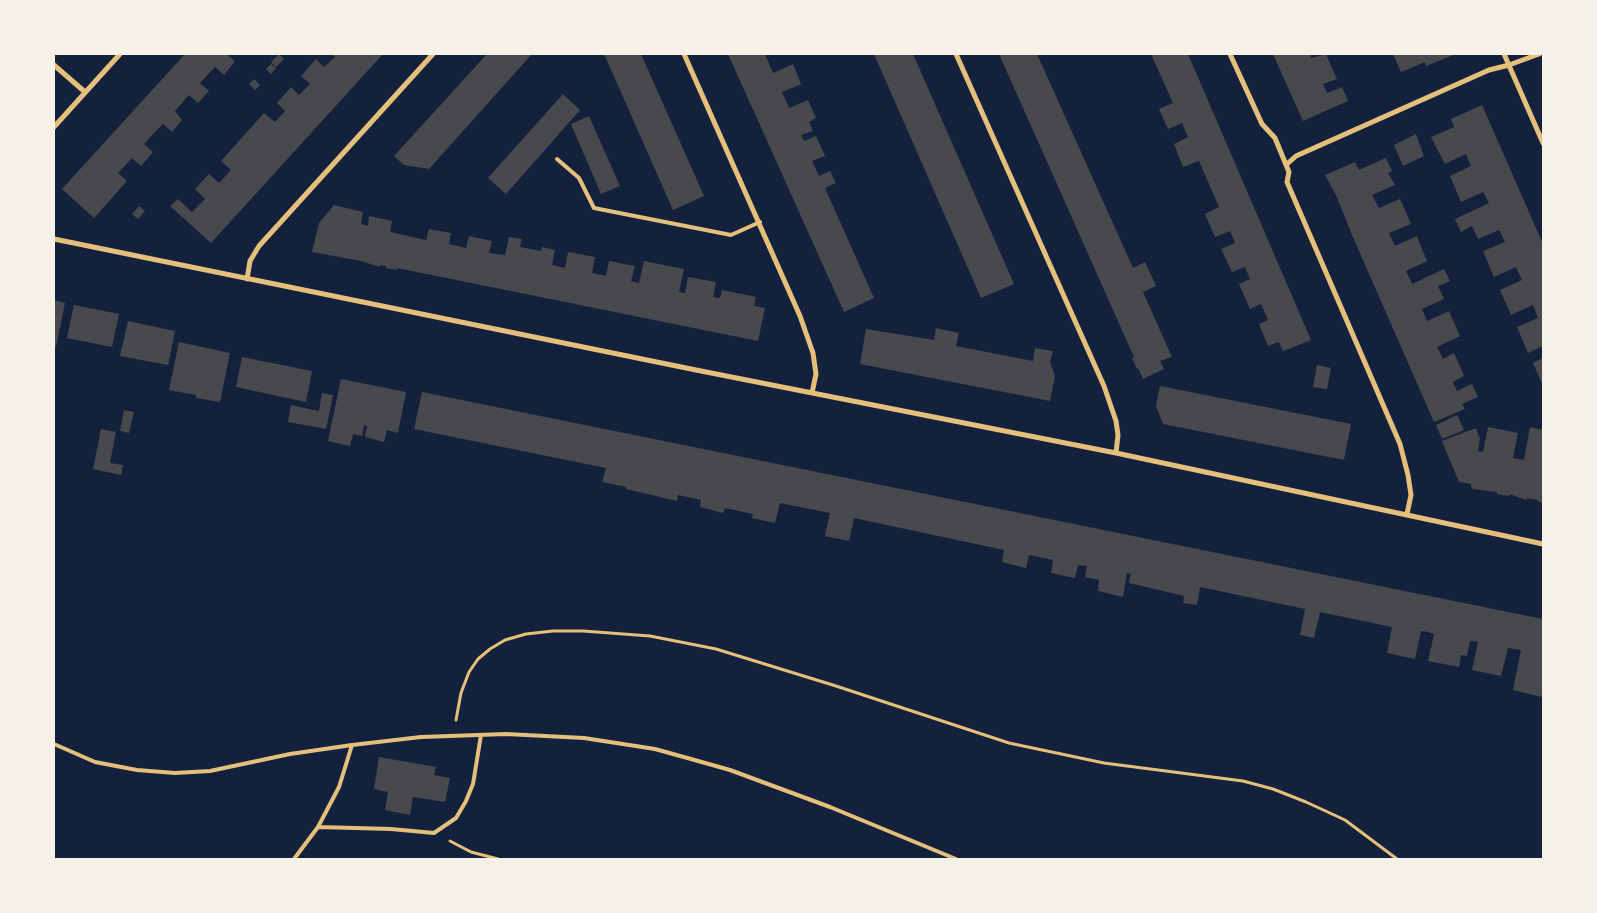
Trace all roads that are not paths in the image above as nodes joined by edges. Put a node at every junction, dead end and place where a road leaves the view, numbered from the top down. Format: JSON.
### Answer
{"nodes":[{"id":1,"x":120,"y":54,"type":"edge"},
{"id":2,"x":433,"y":54,"type":"edge"},
{"id":3,"x":684,"y":54,"type":"edge"},
{"id":4,"x":956,"y":54,"type":"edge"},
{"id":5,"x":1230,"y":54,"type":"edge"},
{"id":6,"x":1504,"y":54,"type":"edge"},
{"id":7,"x":1539,"y":54,"type":"edge"},
{"id":8,"x":54,"y":65,"type":"edge"},
{"id":9,"x":1509,"y":65,"type":"junction"},
{"id":10,"x":84,"y":92,"type":"junction"},
{"id":11,"x":54,"y":128,"type":"edge"},
{"id":12,"x":1543,"y":143,"type":"edge"},
{"id":13,"x":557,"y":159,"type":"dead end"},
{"id":14,"x":1286,"y":165,"type":"junction"},
{"id":15,"x":760,"y":222,"type":"junction"},
{"id":16,"x":54,"y":239,"type":"edge"},
{"id":17,"x":247,"y":279,"type":"junction"},
{"id":18,"x":812,"y":393,"type":"junction"},
{"id":19,"x":1116,"y":453,"type":"junction"},
{"id":20,"x":1407,"y":514,"type":"junction"},
{"id":21,"x":1543,"y":544,"type":"edge"},
{"id":22,"x":481,"y":735,"type":"junction"},
{"id":23,"x":54,"y":744,"type":"edge"},
{"id":24,"x":352,"y":744,"type":"junction"},
{"id":25,"x":318,"y":827,"type":"junction"},
{"id":26,"x":294,"y":859,"type":"edge"},
{"id":27,"x":956,"y":859,"type":"edge"}],
"edges":[{"from":1,"to":10,"type":"street"},
{"from":2,"to":17,"type":"street"},
{"from":3,"to":15,"type":"street"},
{"from":4,"to":19,"type":"street"},
{"from":5,"to":14,"type":"street"},
{"from":6,"to":9,"type":"street"},
{"from":7,"to":9,"type":"street"},
{"from":8,"to":10,"type":"street"},
{"from":9,"to":12,"type":"street"},
{"from":9,"to":14,"type":"street"},
{"from":10,"to":11,"type":"street"},
{"from":13,"to":15,"type":"lane"},
{"from":14,"to":20,"type":"street"},
{"from":15,"to":18,"type":"street"},
{"from":16,"to":17,"type":"street"},
{"from":17,"to":18,"type":"street"},
{"from":18,"to":19,"type":"street"},
{"from":19,"to":20,"type":"street"},
{"from":20,"to":21,"type":"street"},
{"from":22,"to":24,"type":"lane"},
{"from":22,"to":25,"type":"lane"},
{"from":22,"to":27,"type":"lane"},
{"from":23,"to":24,"type":"lane"},
{"from":24,"to":25,"type":"lane"},
{"from":25,"to":26,"type":"lane"}]}
